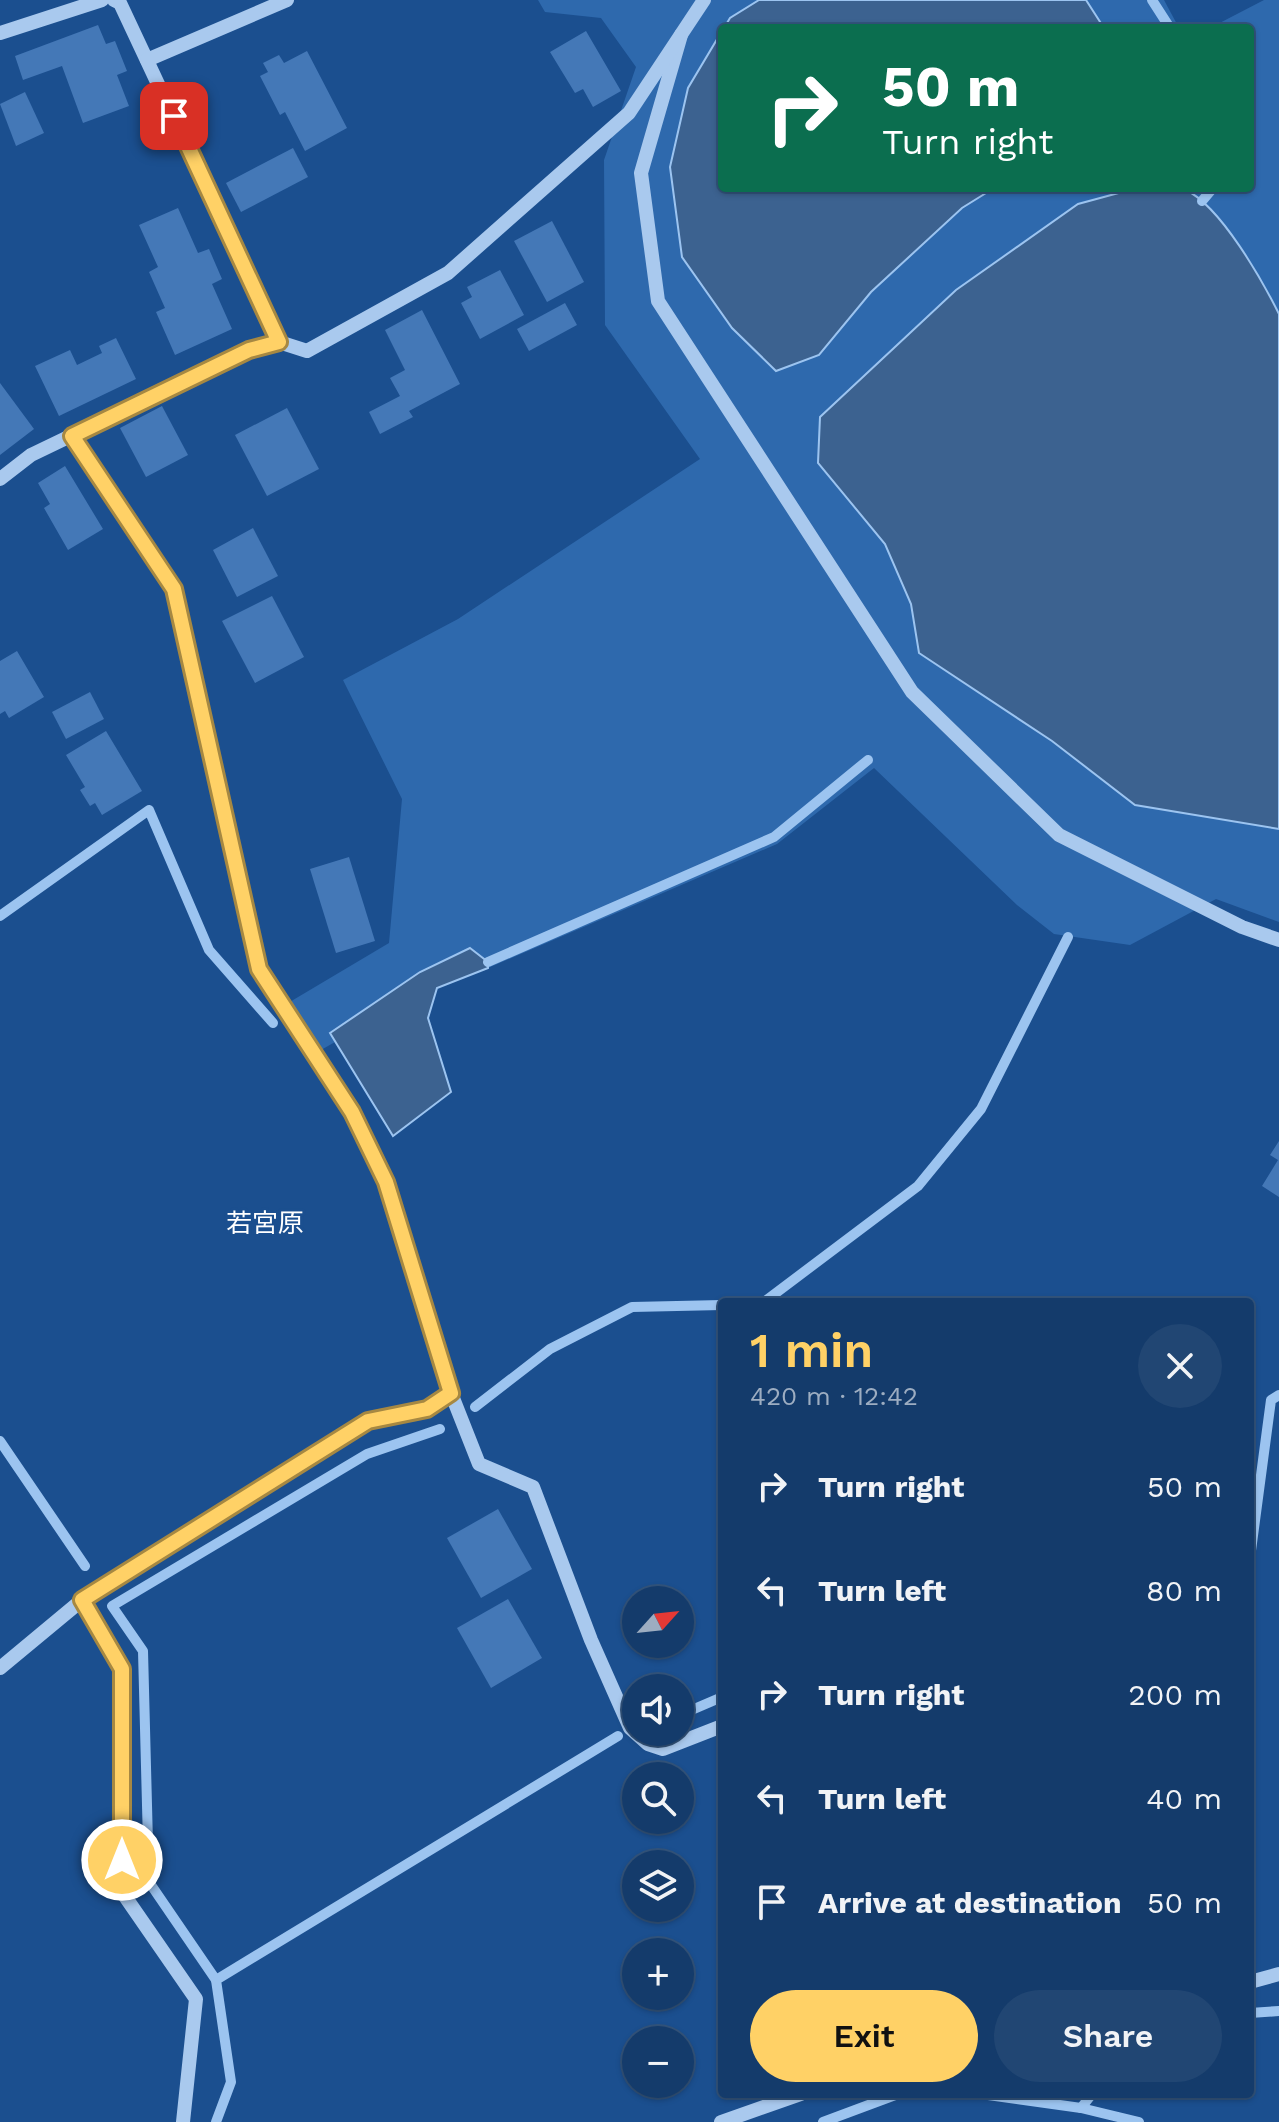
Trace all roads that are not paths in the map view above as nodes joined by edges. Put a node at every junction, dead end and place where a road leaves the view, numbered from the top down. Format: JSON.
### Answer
{"nodes":[{"id":1,"x":102,"y":0,"type":"edge"},
{"id":2,"x":114,"y":0,"type":"edge"},
{"id":3,"x":287,"y":0,"type":"edge"},
{"id":4,"x":704,"y":0,"type":"edge"},
{"id":5,"x":0,"y":33,"type":"edge"},
{"id":6,"x":681,"y":35,"type":"junction"},
{"id":7,"x":147,"y":60,"type":"junction"},
{"id":8,"x":279,"y":342,"type":"junction"},
{"id":9,"x":72,"y":436,"type":"junction"},
{"id":10,"x":0,"y":479,"type":"edge"},
{"id":11,"x":1279,"y":940,"type":"edge"},
{"id":12,"x":451,"y":1393,"type":"junction"},
{"id":13,"x":82,"y":1600,"type":"junction"},
{"id":14,"x":0,"y":1668,"type":"edge"},
{"id":15,"x":718,"y":1728,"type":"edge"},
{"id":16,"x":1279,"y":1974,"type":"edge"},
{"id":17,"x":1254,"y":1981,"type":"edge"},
{"id":18,"x":790,"y":2098,"type":"edge"},
{"id":19,"x":183,"y":2122,"type":"edge"},
{"id":20,"x":721,"y":2122,"type":"edge"}],
"edges":[{"from":1,"to":5,"type":"street"},
{"from":2,"to":7,"type":"street"},
{"from":3,"to":7,"type":"street"},
{"from":4,"to":6,"type":"street"},
{"from":6,"to":8,"type":"street"},
{"from":6,"to":11,"type":"street"},
{"from":7,"to":8,"type":"street"},
{"from":8,"to":9,"type":"street"},
{"from":9,"to":10,"type":"street"},
{"from":9,"to":12,"type":"street"},
{"from":12,"to":13,"type":"street"},
{"from":12,"to":15,"type":"street"},
{"from":13,"to":14,"type":"street"},
{"from":13,"to":19,"type":"street"},
{"from":16,"to":17,"type":"street"},
{"from":18,"to":20,"type":"street"}]}
